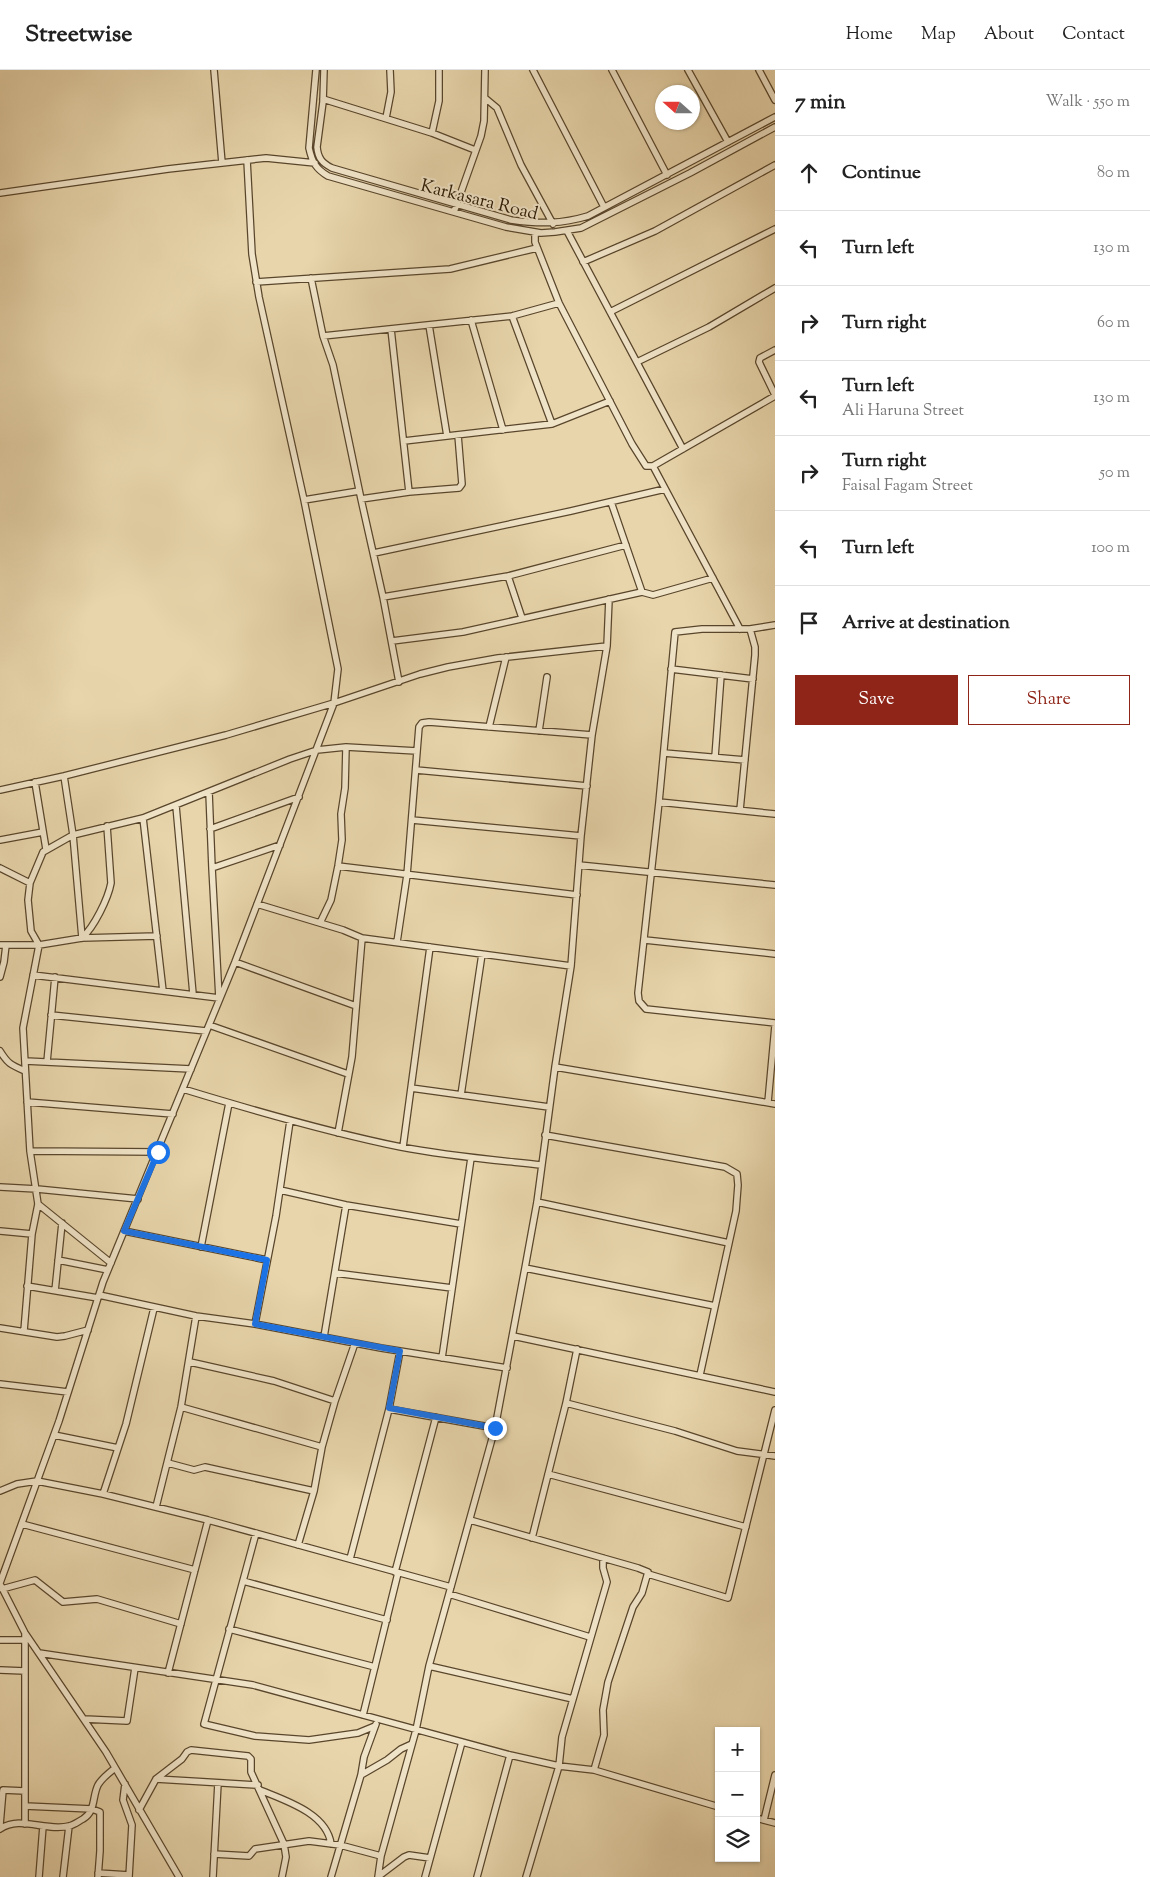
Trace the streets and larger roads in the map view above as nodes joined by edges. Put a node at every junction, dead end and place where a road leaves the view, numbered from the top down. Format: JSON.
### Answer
{"nodes":[{"id":1,"x":214,"y":70,"type":"edge"},
{"id":2,"x":316,"y":70,"type":"edge"},
{"id":3,"x":324,"y":70,"type":"edge"},
{"id":4,"x":390,"y":70,"type":"edge"},
{"id":5,"x":439,"y":70,"type":"edge"},
{"id":6,"x":485,"y":70,"type":"edge"},
{"id":7,"x":533,"y":70,"type":"edge"},
{"id":8,"x":612,"y":70,"type":"edge"},
{"id":9,"x":688,"y":70,"type":"edge"},
{"id":10,"x":759,"y":70,"type":"edge"},
{"id":11,"x":323,"y":98,"type":"junction"},
{"id":12,"x":485,"y":98,"type":"junction"},
{"id":13,"x":775,"y":100,"type":"edge"},
{"id":14,"x":775,"y":117,"type":"edge"},
{"id":15,"x":386,"y":118,"type":"junction"},
{"id":16,"x":775,"y":127,"type":"edge"},
{"id":17,"x":432,"y":133,"type":"junction"},
{"id":18,"x":728,"y":142,"type":"junction"},
{"id":19,"x":475,"y":150,"type":"junction"},
{"id":20,"x":247,"y":160,"type":"junction"},
{"id":21,"x":222,"y":163,"type":"junction"},
{"id":22,"x":313,"y":163,"type":"junction"},
{"id":23,"x":323,"y":164,"type":"junction"},
{"id":24,"x":775,"y":165,"type":"edge"},
{"id":25,"x":667,"y":174,"type":"junction"},
{"id":26,"x":0,"y":193,"type":"edge"},
{"id":27,"x":457,"y":204,"type":"junction"},
{"id":28,"x":604,"y":208,"type":"junction"},
{"id":29,"x":454,"y":212,"type":"junction"},
{"id":30,"x":553,"y":224,"type":"junction"},
{"id":31,"x":775,"y":229,"type":"edge"},
{"id":32,"x":567,"y":231,"type":"junction"},
{"id":33,"x":535,"y":232,"type":"junction"},
{"id":34,"x":537,"y":248,"type":"junction"},
{"id":35,"x":583,"y":262,"type":"junction"},
{"id":36,"x":311,"y":278,"type":"junction"},
{"id":37,"x":256,"y":282,"type":"junction"},
{"id":38,"x":775,"y":288,"type":"edge"},
{"id":39,"x":559,"y":303,"type":"junction"},
{"id":40,"x":610,"y":312,"type":"junction"},
{"id":41,"x":512,"y":316,"type":"junction"},
{"id":42,"x":470,"y":320,"type":"junction"},
{"id":43,"x":429,"y":325,"type":"junction"},
{"id":44,"x":391,"y":329,"type":"junction"},
{"id":45,"x":323,"y":336,"type":"junction"},
{"id":46,"x":775,"y":350,"type":"edge"},
{"id":47,"x":638,"y":362,"type":"junction"},
{"id":48,"x":775,"y":396,"type":"edge"},
{"id":49,"x":610,"y":401,"type":"junction"},
{"id":50,"x":552,"y":424,"type":"junction"},
{"id":51,"x":503,"y":430,"type":"junction"},
{"id":52,"x":458,"y":435,"type":"junction"},
{"id":53,"x":447,"y":436,"type":"junction"},
{"id":54,"x":404,"y":441,"type":"junction"},
{"id":55,"x":683,"y":449,"type":"junction"},
{"id":56,"x":653,"y":466,"type":"junction"},
{"id":57,"x":665,"y":489,"type":"junction"},
{"id":58,"x":359,"y":491,"type":"junction"},
{"id":59,"x":409,"y":492,"type":"junction"},
{"id":60,"x":304,"y":500,"type":"junction"},
{"id":61,"x":361,"y":500,"type":"junction"},
{"id":62,"x":611,"y":502,"type":"junction"},
{"id":63,"x":626,"y":545,"type":"junction"},
{"id":64,"x":374,"y":553,"type":"junction"},
{"id":65,"x":508,"y":576,"type":"junction"},
{"id":66,"x":713,"y":578,"type":"junction"},
{"id":67,"x":642,"y":592,"type":"junction"},
{"id":68,"x":383,"y":597,"type":"junction"},
{"id":69,"x":609,"y":599,"type":"junction"},
{"id":70,"x":522,"y":618,"type":"junction"},
{"id":71,"x":775,"y":625,"type":"edge"},
{"id":72,"x":740,"y":629,"type":"junction"},
{"id":73,"x":750,"y":629,"type":"junction"},
{"id":74,"x":392,"y":641,"type":"junction"},
{"id":75,"x":608,"y":646,"type":"junction"},
{"id":76,"x":506,"y":657,"type":"junction"},
{"id":77,"x":671,"y":669,"type":"junction"},
{"id":78,"x":721,"y":675,"type":"junction"},
{"id":79,"x":547,"y":677,"type":"dead end"},
{"id":80,"x":753,"y":679,"type":"junction"},
{"id":81,"x":399,"y":682,"type":"junction"},
{"id":82,"x":334,"y":703,"type":"junction"},
{"id":83,"x":489,"y":727,"type":"junction"},
{"id":84,"x":539,"y":731,"type":"junction"},
{"id":85,"x":592,"y":736,"type":"junction"},
{"id":86,"x":346,"y":747,"type":"junction"},
{"id":87,"x":317,"y":750,"type":"junction"},
{"id":88,"x":417,"y":751,"type":"junction"},
{"id":89,"x":664,"y":753,"type":"junction"},
{"id":90,"x":715,"y":757,"type":"junction"},
{"id":91,"x":745,"y":760,"type":"junction"},
{"id":92,"x":416,"y":770,"type":"junction"},
{"id":93,"x":64,"y":776,"type":"junction"},
{"id":94,"x":35,"y":782,"type":"junction"},
{"id":95,"x":588,"y":786,"type":"junction"},
{"id":96,"x":0,"y":790,"type":"edge"},
{"id":97,"x":209,"y":792,"type":"junction"},
{"id":98,"x":299,"y":797,"type":"junction"},
{"id":99,"x":660,"y":802,"type":"junction"},
{"id":100,"x":176,"y":806,"type":"junction"},
{"id":101,"x":740,"y":810,"type":"junction"},
{"id":102,"x":775,"y":814,"type":"edge"},
{"id":103,"x":143,"y":818,"type":"junction"},
{"id":104,"x":412,"y":820,"type":"junction"},
{"id":105,"x":107,"y":826,"type":"junction"},
{"id":106,"x":210,"y":829,"type":"junction"},
{"id":107,"x":43,"y":832,"type":"junction"},
{"id":108,"x":73,"y":835,"type":"junction"},
{"id":109,"x":581,"y":836,"type":"junction"},
{"id":110,"x":0,"y":840,"type":"edge"},
{"id":111,"x":280,"y":845,"type":"junction"},
{"id":112,"x":46,"y":849,"type":"junction"},
{"id":113,"x":579,"y":865,"type":"junction"},
{"id":114,"x":338,"y":866,"type":"junction"},
{"id":115,"x":0,"y":868,"type":"edge"},
{"id":116,"x":212,"y":868,"type":"junction"},
{"id":117,"x":652,"y":872,"type":"junction"},
{"id":118,"x":406,"y":875,"type":"junction"},
{"id":119,"x":30,"y":883,"type":"junction"},
{"id":120,"x":775,"y":884,"type":"edge"},
{"id":121,"x":577,"y":895,"type":"junction"},
{"id":122,"x":257,"y":904,"type":"junction"},
{"id":123,"x":320,"y":923,"type":"junction"},
{"id":124,"x":157,"y":936,"type":"junction"},
{"id":125,"x":82,"y":938,"type":"junction"},
{"id":126,"x":362,"y":938,"type":"junction"},
{"id":127,"x":645,"y":940,"type":"junction"},
{"id":128,"x":397,"y":942,"type":"junction"},
{"id":129,"x":3,"y":945,"type":"edge"},
{"id":130,"x":38,"y":945,"type":"junction"},
{"id":131,"x":430,"y":947,"type":"junction"},
{"id":132,"x":482,"y":954,"type":"junction"},
{"id":133,"x":775,"y":954,"type":"edge"},
{"id":134,"x":235,"y":962,"type":"junction"},
{"id":135,"x":571,"y":966,"type":"junction"},
{"id":136,"x":33,"y":974,"type":"junction"},
{"id":137,"x":0,"y":977,"type":"edge"},
{"id":138,"x":55,"y":977,"type":"junction"},
{"id":139,"x":162,"y":990,"type":"junction"},
{"id":140,"x":193,"y":994,"type":"junction"},
{"id":141,"x":220,"y":998,"type":"junction"},
{"id":142,"x":356,"y":1006,"type":"junction"},
{"id":143,"x":51,"y":1015,"type":"junction"},
{"id":144,"x":775,"y":1024,"type":"edge"},
{"id":145,"x":207,"y":1028,"type":"junction"},
{"id":146,"x":0,"y":1051,"type":"edge"},
{"id":147,"x":25,"y":1061,"type":"junction"},
{"id":148,"x":47,"y":1062,"type":"junction"},
{"id":149,"x":555,"y":1067,"type":"junction"},
{"id":150,"x":191,"y":1069,"type":"junction"},
{"id":151,"x":25,"y":1071,"type":"junction"},
{"id":152,"x":348,"y":1074,"type":"junction"},
{"id":153,"x":411,"y":1088,"type":"junction"},
{"id":154,"x":183,"y":1089,"type":"junction"},
{"id":155,"x":461,"y":1095,"type":"junction"},
{"id":156,"x":27,"y":1102,"type":"junction"},
{"id":157,"x":768,"y":1102,"type":"junction"},
{"id":158,"x":229,"y":1103,"type":"junction"},
{"id":159,"x":775,"y":1104,"type":"edge"},
{"id":160,"x":549,"y":1107,"type":"junction"},
{"id":161,"x":173,"y":1114,"type":"junction"},
{"id":162,"x":290,"y":1121,"type":"junction"},
{"id":163,"x":338,"y":1133,"type":"junction"},
{"id":164,"x":545,"y":1135,"type":"junction"},
{"id":165,"x":403,"y":1147,"type":"junction"},
{"id":166,"x":30,"y":1151,"type":"junction"},
{"id":167,"x":158,"y":1152,"type":"junction"},
{"id":168,"x":471,"y":1158,"type":"junction"},
{"id":169,"x":541,"y":1165,"type":"junction"},
{"id":170,"x":0,"y":1187,"type":"edge"},
{"id":171,"x":37,"y":1189,"type":"junction"},
{"id":172,"x":280,"y":1190,"type":"junction"},
{"id":173,"x":138,"y":1199,"type":"junction"},
{"id":174,"x":537,"y":1202,"type":"junction"},
{"id":175,"x":38,"y":1204,"type":"junction"},
{"id":176,"x":346,"y":1205,"type":"junction"},
{"id":177,"x":62,"y":1223,"type":"junction"},
{"id":178,"x":461,"y":1224,"type":"junction"},
{"id":179,"x":0,"y":1231,"type":"edge"},
{"id":180,"x":124,"y":1231,"type":"junction"},
{"id":181,"x":32,"y":1234,"type":"junction"},
{"id":182,"x":729,"y":1243,"type":"junction"},
{"id":183,"x":201,"y":1247,"type":"junction"},
{"id":184,"x":58,"y":1260,"type":"junction"},
{"id":185,"x":267,"y":1260,"type":"junction"},
{"id":186,"x":111,"y":1263,"type":"junction"},
{"id":187,"x":525,"y":1268,"type":"junction"},
{"id":188,"x":108,"y":1270,"type":"junction"},
{"id":189,"x":335,"y":1273,"type":"junction"},
{"id":190,"x":28,"y":1286,"type":"junction"},
{"id":191,"x":452,"y":1288,"type":"junction"},
{"id":192,"x":55,"y":1291,"type":"junction"},
{"id":193,"x":98,"y":1297,"type":"junction"},
{"id":194,"x":715,"y":1306,"type":"junction"},
{"id":195,"x":154,"y":1308,"type":"junction"},
{"id":196,"x":196,"y":1316,"type":"junction"},
{"id":197,"x":255,"y":1324,"type":"junction"},
{"id":198,"x":0,"y":1328,"type":"edge"},
{"id":199,"x":88,"y":1330,"type":"junction"},
{"id":200,"x":24,"y":1331,"type":"junction"},
{"id":201,"x":513,"y":1336,"type":"junction"},
{"id":202,"x":324,"y":1337,"type":"junction"},
{"id":203,"x":355,"y":1343,"type":"junction"},
{"id":204,"x":577,"y":1349,"type":"junction"},
{"id":205,"x":400,"y":1351,"type":"junction"},
{"id":206,"x":442,"y":1358,"type":"junction"},
{"id":207,"x":190,"y":1362,"type":"junction"},
{"id":208,"x":507,"y":1368,"type":"junction"},
{"id":209,"x":700,"y":1375,"type":"junction"},
{"id":210,"x":0,"y":1384,"type":"edge"},
{"id":211,"x":68,"y":1392,"type":"junction"},
{"id":212,"x":775,"y":1392,"type":"edge"},
{"id":213,"x":335,"y":1401,"type":"junction"},
{"id":214,"x":566,"y":1403,"type":"junction"},
{"id":215,"x":181,"y":1407,"type":"junction"},
{"id":216,"x":389,"y":1408,"type":"junction"},
{"id":217,"x":775,"y":1410,"type":"edge"},
{"id":218,"x":436,"y":1417,"type":"junction"},
{"id":219,"x":495,"y":1428,"type":"junction"},
{"id":220,"x":54,"y":1435,"type":"junction"},
{"id":221,"x":322,"y":1447,"type":"junction"},
{"id":222,"x":118,"y":1448,"type":"junction"},
{"id":223,"x":765,"y":1455,"type":"junction"},
{"id":224,"x":775,"y":1456,"type":"edge"},
{"id":225,"x":168,"y":1463,"type":"junction"},
{"id":226,"x":548,"y":1474,"type":"junction"},
{"id":227,"x":37,"y":1481,"type":"junction"},
{"id":228,"x":0,"y":1491,"type":"edge"},
{"id":229,"x":314,"y":1491,"type":"junction"},
{"id":230,"x":103,"y":1494,"type":"junction"},
{"id":231,"x":156,"y":1507,"type":"junction"},
{"id":232,"x":208,"y":1520,"type":"junction"},
{"id":233,"x":470,"y":1520,"type":"junction"},
{"id":234,"x":22,"y":1524,"type":"junction"},
{"id":235,"x":746,"y":1527,"type":"junction"},
{"id":236,"x":256,"y":1533,"type":"junction"},
{"id":237,"x":532,"y":1538,"type":"junction"},
{"id":238,"x":298,"y":1545,"type":"junction"},
{"id":239,"x":604,"y":1558,"type":"junction"},
{"id":240,"x":350,"y":1559,"type":"junction"},
{"id":241,"x":195,"y":1570,"type":"junction"},
{"id":242,"x":396,"y":1572,"type":"junction"},
{"id":243,"x":648,"y":1574,"type":"junction"},
{"id":244,"x":243,"y":1582,"type":"junction"},
{"id":245,"x":1,"y":1586,"type":"edge"},
{"id":246,"x":452,"y":1587,"type":"junction"},
{"id":247,"x":450,"y":1594,"type":"junction"},
{"id":248,"x":387,"y":1620,"type":"junction"},
{"id":249,"x":181,"y":1624,"type":"junction"},
{"id":250,"x":229,"y":1629,"type":"junction"},
{"id":251,"x":25,"y":1637,"type":"junction"},
{"id":252,"x":590,"y":1637,"type":"junction"},
{"id":253,"x":0,"y":1640,"type":"edge"},
{"id":254,"x":39,"y":1653,"type":"junction"},
{"id":255,"x":429,"y":1666,"type":"junction"},
{"id":256,"x":375,"y":1667,"type":"junction"},
{"id":257,"x":135,"y":1668,"type":"junction"},
{"id":258,"x":0,"y":1670,"type":"edge"},
{"id":259,"x":25,"y":1671,"type":"junction"},
{"id":260,"x":168,"y":1673,"type":"junction"},
{"id":261,"x":215,"y":1679,"type":"junction"},
{"id":262,"x":573,"y":1700,"type":"junction"},
{"id":263,"x":363,"y":1715,"type":"junction"},
{"id":264,"x":84,"y":1719,"type":"junction"},
{"id":265,"x":377,"y":1719,"type":"junction"},
{"id":266,"x":375,"y":1726,"type":"junction"},
{"id":267,"x":416,"y":1730,"type":"junction"},
{"id":268,"x":462,"y":1742,"type":"junction"},
{"id":269,"x":412,"y":1744,"type":"junction"},
{"id":270,"x":510,"y":1755,"type":"junction"},
{"id":271,"x":560,"y":1766,"type":"junction"},
{"id":272,"x":115,"y":1768,"type":"junction"},
{"id":273,"x":594,"y":1770,"type":"junction"},
{"id":274,"x":361,"y":1775,"type":"junction"},
{"id":275,"x":775,"y":1775,"type":"edge"},
{"id":276,"x":156,"y":1779,"type":"junction"},
{"id":277,"x":124,"y":1784,"type":"junction"},
{"id":278,"x":218,"y":1784,"type":"junction"},
{"id":279,"x":259,"y":1788,"type":"junction"},
{"id":280,"x":25,"y":1791,"type":"junction"},
{"id":281,"x":25,"y":1806,"type":"junction"},
{"id":282,"x":715,"y":1806,"type":"edge"},
{"id":283,"x":1,"y":1807,"type":"edge"},
{"id":284,"x":92,"y":1809,"type":"junction"},
{"id":285,"x":139,"y":1810,"type":"junction"},
{"id":286,"x":760,"y":1819,"type":"edge"},
{"id":287,"x":764,"y":1820,"type":"junction"},
{"id":288,"x":775,"y":1823,"type":"edge"},
{"id":289,"x":25,"y":1824,"type":"junction"},
{"id":290,"x":0,"y":1825,"type":"edge"},
{"id":291,"x":43,"y":1826,"type":"junction"},
{"id":292,"x":69,"y":1826,"type":"junction"},
{"id":293,"x":0,"y":1829,"type":"edge"},
{"id":294,"x":284,"y":1844,"type":"junction"},
{"id":295,"x":331,"y":1844,"type":"junction"},
{"id":296,"x":340,"y":1845,"type":"junction"},
{"id":297,"x":214,"y":1854,"type":"junction"},
{"id":298,"x":380,"y":1856,"type":"junction"},
{"id":299,"x":430,"y":1858,"type":"junction"},
{"id":300,"x":98,"y":1875,"type":"edge"},
{"id":301,"x":129,"y":1876,"type":"edge"},
{"id":302,"x":39,"y":1877,"type":"edge"},
{"id":303,"x":63,"y":1877,"type":"edge"},
{"id":304,"x":179,"y":1877,"type":"edge"},
{"id":305,"x":213,"y":1877,"type":"edge"},
{"id":306,"x":282,"y":1877,"type":"edge"},
{"id":307,"x":331,"y":1877,"type":"edge"},
{"id":308,"x":378,"y":1877,"type":"edge"},
{"id":309,"x":425,"y":1877,"type":"edge"},
{"id":310,"x":476,"y":1877,"type":"edge"},
{"id":311,"x":526,"y":1877,"type":"edge"}],
"edges":[{"from":1,"to":21,"type":"street"},
{"from":2,"to":22,"type":"street"},
{"from":3,"to":11,"type":"street"},
{"from":4,"to":15,"type":"street"},
{"from":5,"to":17,"type":"street"},
{"from":6,"to":12,"type":"street"},
{"from":7,"to":28,"type":"street"},
{"from":8,"to":25,"type":"street"},
{"from":9,"to":18,"type":"street"},
{"from":10,"to":13,"type":"street"},
{"from":11,"to":15,"type":"street"},
{"from":11,"to":23,"type":"street"},
{"from":12,"to":19,"type":"street"},
{"from":12,"to":30,"type":"street"},
{"from":14,"to":18,"type":"street","name":"Karkasara Road"},
{"from":15,"to":17,"type":"street"},
{"from":16,"to":32,"type":"street","name":"Karkasara Road"},
{"from":17,"to":19,"type":"street"},
{"from":18,"to":25,"type":"street","name":"Karkasara Road"},
{"from":19,"to":27,"type":"street"},
{"from":20,"to":21,"type":"street","name":"Karkasara Road"},
{"from":20,"to":22,"type":"street","name":"Karkasara Road"},
{"from":20,"to":37,"type":"street"},
{"from":21,"to":26,"type":"street","name":"Karkasara Road"},
{"from":22,"to":23,"type":"street","name":"Karkasara Road"},
{"from":22,"to":29,"type":"street","name":"Karkasara Road"},
{"from":23,"to":27,"type":"street","name":"Karkasara Road"},
{"from":24,"to":35,"type":"street"},
{"from":25,"to":28,"type":"street","name":"Karkasara Road"},
{"from":27,"to":29,"type":"street"},
{"from":27,"to":30,"type":"street","name":"Karkasara Road"},
{"from":28,"to":30,"type":"street","name":"Karkasara Road"},
{"from":29,"to":33,"type":"street","name":"Karkasara Road"},
{"from":31,"to":40,"type":"street"},
{"from":32,"to":33,"type":"street","name":"Karkasara Road"},
{"from":32,"to":35,"type":"street"},
{"from":33,"to":34,"type":"street"},
{"from":34,"to":36,"type":"street"},
{"from":34,"to":39,"type":"street"},
{"from":35,"to":40,"type":"street"},
{"from":36,"to":37,"type":"street"},
{"from":36,"to":45,"type":"street"},
{"from":37,"to":60,"type":"street"},
{"from":38,"to":47,"type":"street"},
{"from":39,"to":41,"type":"street"},
{"from":39,"to":49,"type":"street"},
{"from":40,"to":47,"type":"street"},
{"from":41,"to":42,"type":"street"},
{"from":41,"to":50,"type":"street"},
{"from":42,"to":43,"type":"street"},
{"from":42,"to":51,"type":"street"},
{"from":43,"to":44,"type":"street"},
{"from":43,"to":53,"type":"street"},
{"from":44,"to":45,"type":"street"},
{"from":44,"to":54,"type":"street"},
{"from":45,"to":58,"type":"street"},
{"from":46,"to":48,"type":"street"},
{"from":47,"to":55,"type":"street"},
{"from":48,"to":55,"type":"street"},
{"from":49,"to":50,"type":"street"},
{"from":49,"to":56,"type":"street"},
{"from":50,"to":51,"type":"street"},
{"from":51,"to":52,"type":"street"},
{"from":52,"to":53,"type":"street"},
{"from":52,"to":59,"type":"street"},
{"from":53,"to":54,"type":"street"},
{"from":54,"to":59,"type":"street"},
{"from":55,"to":56,"type":"street"},
{"from":56,"to":57,"type":"street"},
{"from":57,"to":62,"type":"street"},
{"from":57,"to":66,"type":"street"},
{"from":58,"to":60,"type":"street"},
{"from":58,"to":61,"type":"street"},
{"from":59,"to":61,"type":"street"},
{"from":60,"to":82,"type":"street"},
{"from":61,"to":64,"type":"street"},
{"from":62,"to":63,"type":"street"},
{"from":62,"to":64,"type":"street"},
{"from":63,"to":65,"type":"street"},
{"from":63,"to":67,"type":"street"},
{"from":64,"to":68,"type":"street"},
{"from":65,"to":68,"type":"street"},
{"from":65,"to":70,"type":"street"},
{"from":66,"to":67,"type":"street"},
{"from":66,"to":72,"type":"street"},
{"from":67,"to":69,"type":"street"},
{"from":68,"to":74,"type":"street"},
{"from":69,"to":70,"type":"street"},
{"from":69,"to":75,"type":"street"},
{"from":70,"to":74,"type":"street"},
{"from":71,"to":73,"type":"street"},
{"from":72,"to":73,"type":"street"},
{"from":72,"to":77,"type":"street"},
{"from":73,"to":80,"type":"street"},
{"from":74,"to":81,"type":"street"},
{"from":75,"to":76,"type":"street"},
{"from":75,"to":85,"type":"street"},
{"from":76,"to":81,"type":"street"},
{"from":76,"to":83,"type":"street"},
{"from":77,"to":78,"type":"street"},
{"from":77,"to":89,"type":"street"},
{"from":78,"to":80,"type":"street"},
{"from":78,"to":90,"type":"street"},
{"from":79,"to":84,"type":"street"},
{"from":80,"to":91,"type":"street"},
{"from":81,"to":82,"type":"street"},
{"from":82,"to":87,"type":"street"},
{"from":82,"to":93,"type":"street"},
{"from":83,"to":84,"type":"street"},
{"from":83,"to":88,"type":"street"},
{"from":84,"to":85,"type":"street"},
{"from":85,"to":95,"type":"street"},
{"from":86,"to":87,"type":"street"},
{"from":86,"to":88,"type":"street"},
{"from":86,"to":114,"type":"street"},
{"from":87,"to":97,"type":"street"},
{"from":87,"to":98,"type":"street"},
{"from":88,"to":92,"type":"street"},
{"from":89,"to":90,"type":"street"},
{"from":89,"to":99,"type":"street"},
{"from":90,"to":91,"type":"street"},
{"from":91,"to":101,"type":"street"},
{"from":92,"to":95,"type":"street"},
{"from":92,"to":104,"type":"street"},
{"from":93,"to":94,"type":"street"},
{"from":93,"to":108,"type":"street"},
{"from":94,"to":96,"type":"street"},
{"from":94,"to":107,"type":"street"},
{"from":95,"to":109,"type":"street"},
{"from":97,"to":100,"type":"street"},
{"from":97,"to":106,"type":"street"},
{"from":98,"to":106,"type":"street"},
{"from":98,"to":111,"type":"street"},
{"from":99,"to":101,"type":"street"},
{"from":99,"to":117,"type":"street"},
{"from":100,"to":103,"type":"street"},
{"from":100,"to":140,"type":"street"},
{"from":101,"to":102,"type":"street"},
{"from":103,"to":105,"type":"street"},
{"from":103,"to":124,"type":"street"},
{"from":104,"to":109,"type":"street"},
{"from":104,"to":118,"type":"street"},
{"from":105,"to":108,"type":"street"},
{"from":105,"to":125,"type":"street"},
{"from":106,"to":116,"type":"street"},
{"from":107,"to":110,"type":"street"},
{"from":107,"to":112,"type":"street"},
{"from":108,"to":112,"type":"street"},
{"from":108,"to":125,"type":"street"},
{"from":109,"to":113,"type":"street"},
{"from":111,"to":116,"type":"street"},
{"from":111,"to":122,"type":"street"},
{"from":112,"to":119,"type":"street"},
{"from":113,"to":117,"type":"street"},
{"from":113,"to":121,"type":"street"},
{"from":114,"to":118,"type":"street"},
{"from":114,"to":123,"type":"street"},
{"from":115,"to":119,"type":"street"},
{"from":116,"to":141,"type":"street"},
{"from":117,"to":120,"type":"street"},
{"from":117,"to":127,"type":"street"},
{"from":118,"to":121,"type":"street"},
{"from":118,"to":128,"type":"street"},
{"from":119,"to":130,"type":"street"},
{"from":121,"to":135,"type":"street"},
{"from":122,"to":123,"type":"street"},
{"from":122,"to":134,"type":"street"},
{"from":123,"to":126,"type":"street"},
{"from":124,"to":125,"type":"street"},
{"from":124,"to":139,"type":"street"},
{"from":125,"to":130,"type":"street"},
{"from":126,"to":128,"type":"street"},
{"from":126,"to":142,"type":"street"},
{"from":127,"to":133,"type":"street"},
{"from":127,"to":144,"type":"street"},
{"from":128,"to":131,"type":"street"},
{"from":129,"to":130,"type":"street"},
{"from":129,"to":137,"type":"street"},
{"from":130,"to":136,"type":"street"},
{"from":131,"to":132,"type":"street"},
{"from":131,"to":153,"type":"street"},
{"from":132,"to":135,"type":"street"},
{"from":132,"to":155,"type":"street"},
{"from":134,"to":141,"type":"street"},
{"from":134,"to":142,"type":"street"},
{"from":135,"to":149,"type":"street"},
{"from":136,"to":138,"type":"street"},
{"from":136,"to":147,"type":"street"},
{"from":138,"to":139,"type":"street"},
{"from":138,"to":143,"type":"street"},
{"from":139,"to":140,"type":"street"},
{"from":140,"to":141,"type":"street"},
{"from":141,"to":145,"type":"street"},
{"from":142,"to":152,"type":"street"},
{"from":143,"to":145,"type":"street"},
{"from":143,"to":148,"type":"street"},
{"from":144,"to":157,"type":"street"},
{"from":145,"to":150,"type":"street"},
{"from":145,"to":152,"type":"street"},
{"from":146,"to":151,"type":"street"},
{"from":147,"to":148,"type":"street"},
{"from":147,"to":151,"type":"street"},
{"from":148,"to":150,"type":"street"},
{"from":149,"to":157,"type":"street"},
{"from":149,"to":160,"type":"street"},
{"from":150,"to":154,"type":"street"},
{"from":151,"to":156,"type":"street"},
{"from":152,"to":163,"type":"street"},
{"from":153,"to":155,"type":"street"},
{"from":153,"to":165,"type":"street"},
{"from":154,"to":158,"type":"street"},
{"from":154,"to":161,"type":"street"},
{"from":155,"to":160,"type":"street"},
{"from":156,"to":161,"type":"street"},
{"from":156,"to":166,"type":"street"},
{"from":157,"to":159,"type":"street"},
{"from":158,"to":162,"type":"street"},
{"from":158,"to":183,"type":"street"},
{"from":160,"to":164,"type":"street"},
{"from":161,"to":167,"type":"street"},
{"from":162,"to":163,"type":"street"},
{"from":162,"to":172,"type":"street"},
{"from":163,"to":165,"type":"street"},
{"from":164,"to":169,"type":"street"},
{"from":164,"to":182,"type":"street"},
{"from":165,"to":168,"type":"street"},
{"from":166,"to":167,"type":"street"},
{"from":166,"to":171,"type":"street"},
{"from":167,"to":173,"type":"street"},
{"from":168,"to":169,"type":"street"},
{"from":168,"to":178,"type":"street"},
{"from":169,"to":174,"type":"street"},
{"from":170,"to":171,"type":"street"},
{"from":171,"to":173,"type":"street"},
{"from":171,"to":175,"type":"street"},
{"from":172,"to":176,"type":"street"},
{"from":172,"to":185,"type":"street"},
{"from":173,"to":180,"type":"street"},
{"from":174,"to":182,"type":"street"},
{"from":174,"to":187,"type":"street"},
{"from":175,"to":177,"type":"street"},
{"from":175,"to":181,"type":"street"},
{"from":176,"to":178,"type":"street"},
{"from":176,"to":189,"type":"street"},
{"from":177,"to":184,"type":"street"},
{"from":177,"to":186,"type":"street"},
{"from":178,"to":191,"type":"street"},
{"from":179,"to":181,"type":"street"},
{"from":180,"to":183,"type":"street"},
{"from":180,"to":186,"type":"street"},
{"from":181,"to":190,"type":"street"},
{"from":182,"to":194,"type":"street"},
{"from":183,"to":185,"type":"street"},
{"from":184,"to":188,"type":"street"},
{"from":184,"to":192,"type":"street"},
{"from":185,"to":197,"type":"street"},
{"from":186,"to":188,"type":"street"},
{"from":187,"to":194,"type":"street"},
{"from":187,"to":201,"type":"street"},
{"from":188,"to":193,"type":"street"},
{"from":189,"to":191,"type":"street"},
{"from":189,"to":202,"type":"street"},
{"from":190,"to":192,"type":"street"},
{"from":190,"to":200,"type":"street"},
{"from":191,"to":206,"type":"street"},
{"from":192,"to":193,"type":"street"},
{"from":193,"to":195,"type":"street"},
{"from":193,"to":199,"type":"street"},
{"from":194,"to":209,"type":"street"},
{"from":195,"to":196,"type":"street"},
{"from":195,"to":222,"type":"street"},
{"from":196,"to":197,"type":"street"},
{"from":196,"to":207,"type":"street"},
{"from":197,"to":202,"type":"street"},
{"from":198,"to":200,"type":"street"},
{"from":199,"to":200,"type":"street"},
{"from":199,"to":211,"type":"street"},
{"from":201,"to":204,"type":"street"},
{"from":201,"to":208,"type":"street"},
{"from":202,"to":203,"type":"street"},
{"from":203,"to":205,"type":"street"},
{"from":203,"to":213,"type":"street"},
{"from":204,"to":209,"type":"street"},
{"from":204,"to":214,"type":"street"},
{"from":205,"to":206,"type":"street"},
{"from":205,"to":216,"type":"street"},
{"from":206,"to":208,"type":"street"},
{"from":207,"to":213,"type":"street"},
{"from":207,"to":215,"type":"street"},
{"from":208,"to":219,"type":"street"},
{"from":209,"to":212,"type":"street"},
{"from":210,"to":211,"type":"street"},
{"from":211,"to":220,"type":"street"},
{"from":213,"to":221,"type":"street"},
{"from":214,"to":223,"type":"street"},
{"from":214,"to":226,"type":"street"},
{"from":215,"to":221,"type":"street"},
{"from":215,"to":225,"type":"street"},
{"from":216,"to":218,"type":"street"},
{"from":216,"to":240,"type":"street"},
{"from":217,"to":223,"type":"street"},
{"from":218,"to":219,"type":"street"},
{"from":218,"to":242,"type":"street"},
{"from":219,"to":233,"type":"street"},
{"from":220,"to":222,"type":"street"},
{"from":220,"to":227,"type":"street"},
{"from":221,"to":229,"type":"street"},
{"from":222,"to":230,"type":"street"},
{"from":223,"to":224,"type":"street"},
{"from":223,"to":235,"type":"street"},
{"from":225,"to":229,"type":"street"},
{"from":225,"to":231,"type":"street"},
{"from":226,"to":235,"type":"street"},
{"from":226,"to":237,"type":"street"},
{"from":227,"to":228,"type":"street"},
{"from":227,"to":230,"type":"street"},
{"from":227,"to":234,"type":"street"},
{"from":229,"to":238,"type":"street"},
{"from":230,"to":231,"type":"street"},
{"from":231,"to":232,"type":"street"},
{"from":232,"to":236,"type":"street"},
{"from":232,"to":241,"type":"street"},
{"from":233,"to":237,"type":"street"},
{"from":233,"to":246,"type":"street"},
{"from":234,"to":241,"type":"street"},
{"from":234,"to":245,"type":"street"},
{"from":235,"to":243,"type":"street"},
{"from":236,"to":238,"type":"street"},
{"from":236,"to":244,"type":"street"},
{"from":237,"to":239,"type":"street"},
{"from":238,"to":240,"type":"street"},
{"from":239,"to":243,"type":"street"},
{"from":239,"to":252,"type":"street"},
{"from":240,"to":242,"type":"street"},
{"from":241,"to":249,"type":"street"},
{"from":242,"to":246,"type":"street"},
{"from":242,"to":248,"type":"street"},
{"from":243,"to":273,"type":"street"},
{"from":244,"to":248,"type":"street"},
{"from":244,"to":250,"type":"street"},
{"from":245,"to":249,"type":"street"},
{"from":245,"to":251,"type":"street"},
{"from":246,"to":247,"type":"street"},
{"from":247,"to":252,"type":"street"},
{"from":247,"to":255,"type":"street"},
{"from":248,"to":256,"type":"street"},
{"from":249,"to":260,"type":"street"},
{"from":250,"to":256,"type":"street"},
{"from":250,"to":261,"type":"street"},
{"from":251,"to":253,"type":"street"},
{"from":251,"to":254,"type":"street"},
{"from":251,"to":259,"type":"street"},
{"from":252,"to":262,"type":"street"},
{"from":254,"to":257,"type":"street"},
{"from":254,"to":264,"type":"street"},
{"from":255,"to":262,"type":"street"},
{"from":255,"to":267,"type":"street"},
{"from":256,"to":263,"type":"street"},
{"from":257,"to":260,"type":"street"},
{"from":257,"to":264,"type":"street"},
{"from":258,"to":259,"type":"street"},
{"from":259,"to":280,"type":"street"},
{"from":260,"to":261,"type":"street"},
{"from":261,"to":263,"type":"street"},
{"from":261,"to":266,"type":"street"},
{"from":262,"to":271,"type":"street"},
{"from":263,"to":265,"type":"street"},
{"from":264,"to":272,"type":"street"},
{"from":265,"to":266,"type":"street"},
{"from":265,"to":267,"type":"street"},
{"from":266,"to":274,"type":"street"},
{"from":267,"to":268,"type":"street"},
{"from":267,"to":269,"type":"street"},
{"from":268,"to":270,"type":"street"},
{"from":268,"to":299,"type":"street"},
{"from":269,"to":274,"type":"street"},
{"from":269,"to":298,"type":"street"},
{"from":270,"to":271,"type":"street"},
{"from":270,"to":310,"type":"street"},
{"from":271,"to":273,"type":"street"},
{"from":271,"to":311,"type":"street"},
{"from":272,"to":277,"type":"street"},
{"from":272,"to":284,"type":"street"},
{"from":273,"to":282,"type":"street"},
{"from":274,"to":296,"type":"street"},
{"from":275,"to":287,"type":"street"},
{"from":276,"to":278,"type":"street"},
{"from":276,"to":279,"type":"street"},
{"from":276,"to":285,"type":"street"},
{"from":277,"to":285,"type":"street"},
{"from":277,"to":301,"type":"street"},
{"from":278,"to":279,"type":"street"},
{"from":278,"to":297,"type":"street"},
{"from":279,"to":294,"type":"street"},
{"from":279,"to":295,"type":"street"},
{"from":280,"to":281,"type":"street"},
{"from":280,"to":283,"type":"street"},
{"from":281,"to":284,"type":"street"},
{"from":281,"to":289,"type":"street"},
{"from":283,"to":290,"type":"street"},
{"from":284,"to":292,"type":"street"},
{"from":284,"to":300,"type":"street"},
{"from":285,"to":304,"type":"street"},
{"from":286,"to":287,"type":"street"},
{"from":287,"to":288,"type":"street"},
{"from":289,"to":291,"type":"street"},
{"from":289,"to":293,"type":"street"},
{"from":291,"to":292,"type":"street"},
{"from":291,"to":302,"type":"street"},
{"from":292,"to":303,"type":"street"},
{"from":294,"to":295,"type":"street"},
{"from":294,"to":297,"type":"street"},
{"from":294,"to":306,"type":"street"},
{"from":295,"to":296,"type":"street"},
{"from":296,"to":298,"type":"street"},
{"from":296,"to":307,"type":"street"},
{"from":297,"to":305,"type":"street"},
{"from":298,"to":308,"type":"street"},
{"from":299,"to":308,"type":"street"},
{"from":299,"to":309,"type":"street"},
{"from":300,"to":301,"type":"street"}]}
